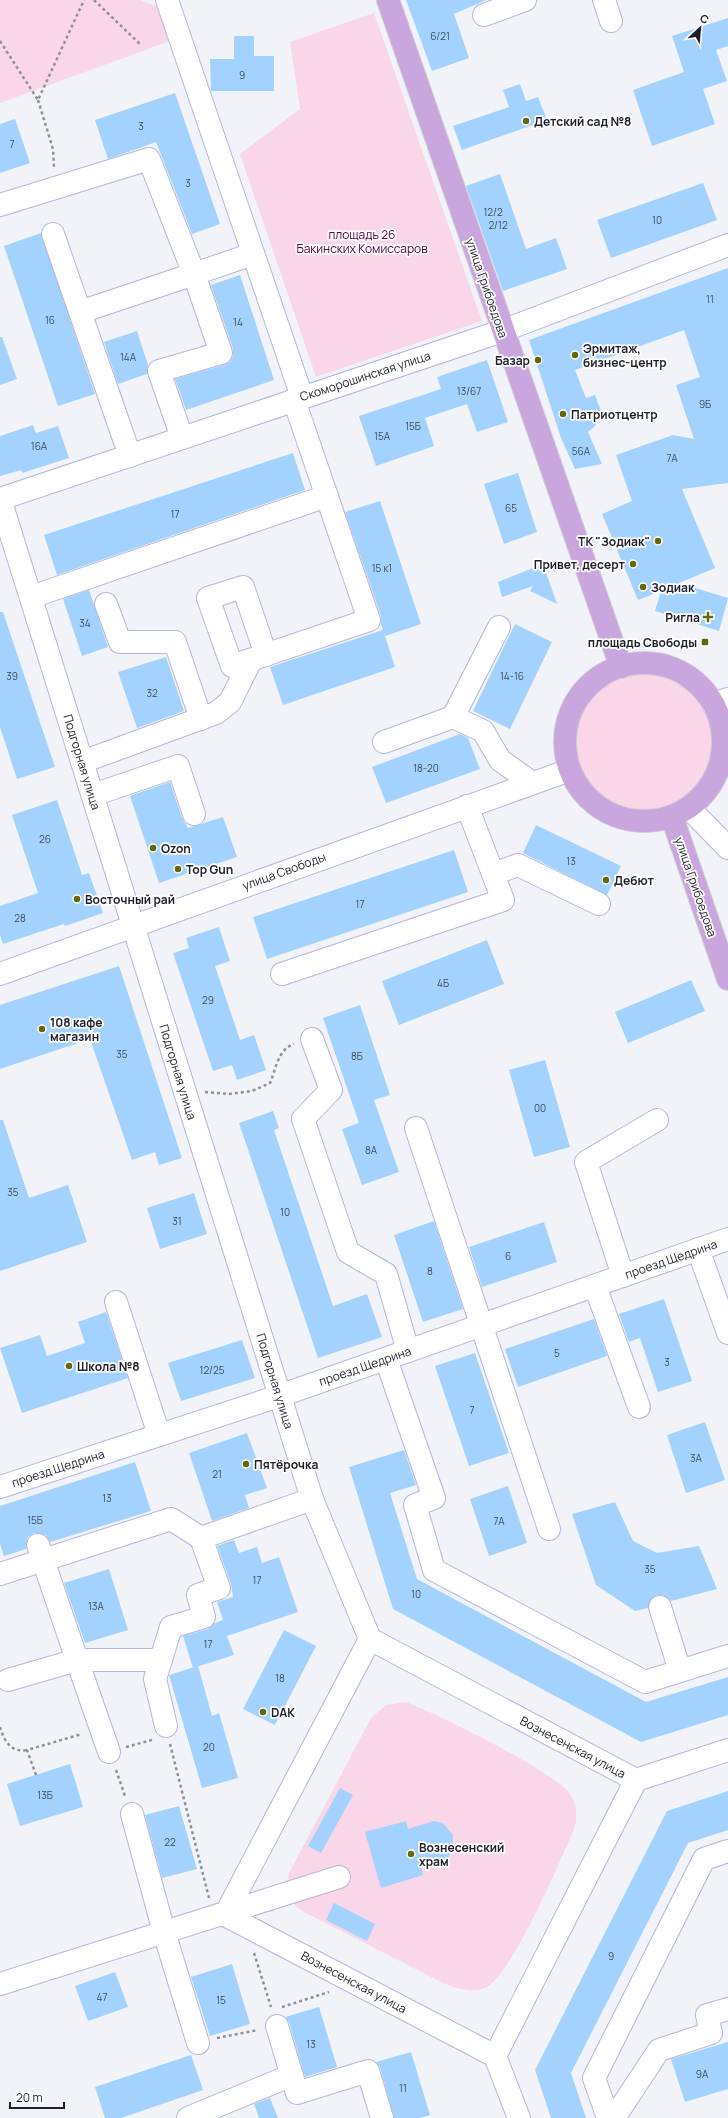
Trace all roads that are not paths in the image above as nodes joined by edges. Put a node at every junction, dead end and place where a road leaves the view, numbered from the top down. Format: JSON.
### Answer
{"nodes":[{"id":1,"x":167,"y":0,"type":"edge"},
{"id":2,"x":388,"y":0,"type":"edge"},
{"id":3,"x":525,"y":0,"type":"edge"},
{"id":4,"x":604,"y":0,"type":"edge"},
{"id":5,"x":484,"y":15,"type":"dead end"},
{"id":6,"x":611,"y":21,"type":"dead end"},
{"id":7,"x":0,"y":205,"type":"edge"},
{"id":8,"x":54,"y":234,"type":"dead end"},
{"id":9,"x":728,"y":245,"type":"edge"},
{"id":10,"x":253,"y":254,"type":"junction"},
{"id":11,"x":194,"y":274,"type":"junction"},
{"id":12,"x":80,"y":312,"type":"junction"},
{"id":13,"x":502,"y":331,"type":"junction"},
{"id":14,"x":298,"y":398,"type":"junction"},
{"id":15,"x":182,"y":438,"type":"junction"},
{"id":16,"x":130,"y":456,"type":"junction"},
{"id":17,"x":327,"y":496,"type":"junction"},
{"id":18,"x":0,"y":499,"type":"edge"},
{"id":19,"x":31,"y":598,"type":"junction"},
{"id":20,"x":106,"y":604,"type":"dead end"},
{"id":21,"x":499,"y":627,"type":"dead end"},
{"id":22,"x":621,"y":667,"type":"junction"},
{"id":23,"x":721,"y":702,"type":"edge"},
{"id":24,"x":453,"y":716,"type":"junction"},
{"id":25,"x":201,"y":719,"type":"junction"},
{"id":26,"x":384,"y":742,"type":"dead end"},
{"id":27,"x":82,"y":762,"type":"junction"},
{"id":28,"x":570,"y":770,"type":"junction"},
{"id":29,"x":532,"y":783,"type":"junction"},
{"id":30,"x":92,"y":795,"type":"junction"},
{"id":31,"x":467,"y":806,"type":"junction"},
{"id":32,"x":680,"y":812,"type":"junction"},
{"id":33,"x":194,"y":814,"type":"dead end"},
{"id":34,"x":728,"y":848,"type":"edge"},
{"id":35,"x":493,"y":874,"type":"junction"},
{"id":36,"x":599,"y":904,"type":"dead end"},
{"id":37,"x":133,"y":925,"type":"junction"},
{"id":38,"x":0,"y":974,"type":"edge"},
{"id":39,"x":282,"y":974,"type":"dead end"},
{"id":40,"x":728,"y":979,"type":"edge"},
{"id":41,"x":312,"y":1039,"type":"road end"},
{"id":42,"x":657,"y":1120,"type":"dead end"},
{"id":43,"x":416,"y":1128,"type":"dead end"},
{"id":44,"x":728,"y":1239,"type":"edge"},
{"id":45,"x":698,"y":1250,"type":"junction"},
{"id":46,"x":623,"y":1276,"type":"junction"},
{"id":47,"x":595,"y":1286,"type":"junction"},
{"id":48,"x":116,"y":1302,"type":"dead end"},
{"id":49,"x":481,"y":1326,"type":"junction"},
{"id":50,"x":728,"y":1333,"type":"edge"},
{"id":51,"x":408,"y":1351,"type":"junction"},
{"id":52,"x":386,"y":1359,"type":"junction"},
{"id":53,"x":279,"y":1396,"type":"junction"},
{"id":54,"x":639,"y":1407,"type":"dead end"},
{"id":55,"x":159,"y":1435,"type":"junction"},
{"id":56,"x":0,"y":1487,"type":"edge"},
{"id":57,"x":312,"y":1499,"type":"junction"},
{"id":58,"x":549,"y":1529,"type":"dead end"},
{"id":59,"x":201,"y":1538,"type":"junction"},
{"id":60,"x":40,"y":1553,"type":"junction"},
{"id":61,"x":0,"y":1574,"type":"edge"},
{"id":62,"x":660,"y":1607,"type":"dead end"},
{"id":63,"x":370,"y":1639,"type":"junction"},
{"id":64,"x":728,"y":1656,"type":"edge"},
{"id":65,"x":77,"y":1660,"type":"junction"},
{"id":66,"x":161,"y":1660,"type":"junction"},
{"id":67,"x":680,"y":1671,"type":"junction"},
{"id":68,"x":8,"y":1680,"type":"dead end"},
{"id":69,"x":167,"y":1730,"type":"road end"},
{"id":70,"x":728,"y":1750,"type":"edge"},
{"id":71,"x":109,"y":1752,"type":"road end"},
{"id":72,"x":636,"y":1780,"type":"junction"},
{"id":73,"x":132,"y":1814,"type":"road end"},
{"id":74,"x":728,"y":1851,"type":"edge"},
{"id":75,"x":339,"y":1877,"type":"dead end"},
{"id":76,"x":225,"y":1915,"type":"junction"},
{"id":77,"x":164,"y":1932,"type":"junction"},
{"id":78,"x":0,"y":1984,"type":"edge"},
{"id":79,"x":728,"y":2009,"type":"edge"},
{"id":80,"x":274,"y":2018,"type":"road end"},
{"id":81,"x":198,"y":2043,"type":"road end"},
{"id":82,"x":495,"y":2056,"type":"junction"},
{"id":83,"x":292,"y":2075,"type":"junction"},
{"id":84,"x":214,"y":2113,"type":"edge"},
{"id":85,"x":188,"y":2118,"type":"edge"},
{"id":86,"x":382,"y":2118,"type":"edge"},
{"id":87,"x":519,"y":2118,"type":"edge"},
{"id":88,"x":608,"y":2118,"type":"edge"},
{"id":89,"x":614,"y":2118,"type":"edge"}],
"edges":[{"from":1,"to":10,"type":"street"},
{"from":2,"to":13,"type":"main road","name":"улица Грибоедова"},
{"from":3,"to":5,"type":"street"},
{"from":4,"to":6,"type":"street"},
{"from":7,"to":11,"type":"street"},
{"from":8,"to":12,"type":"street"},
{"from":9,"to":13,"type":"street","name":"Скоморошинская улица"},
{"from":10,"to":11,"type":"street"},
{"from":10,"to":14,"type":"street"},
{"from":11,"to":12,"type":"street"},
{"from":11,"to":15,"type":"street"},
{"from":12,"to":16,"type":"street"},
{"from":13,"to":14,"type":"street","name":"Скоморошинская улица"},
{"from":13,"to":22,"type":"main road","name":"улица Грибоедова"},
{"from":14,"to":15,"type":"street","name":"Скоморошинская улица"},
{"from":14,"to":17,"type":"street"},
{"from":15,"to":16,"type":"street","name":"Скоморошинская улица"},
{"from":16,"to":18,"type":"street","name":"Скоморошинская улица"},
{"from":17,"to":19,"type":"street"},
{"from":17,"to":25,"type":"street"},
{"from":18,"to":19,"type":"street","name":"Подгорная улица"},
{"from":19,"to":27,"type":"street","name":"Подгорная улица"},
{"from":20,"to":25,"type":"street"},
{"from":21,"to":24,"type":"street"},
{"from":22,"to":23,"type":"main road"},
{"from":22,"to":28,"type":"main road"},
{"from":23,"to":32,"type":"main road"},
{"from":24,"to":26,"type":"street"},
{"from":24,"to":29,"type":"street"},
{"from":25,"to":27,"type":"street"},
{"from":27,"to":30,"type":"street","name":"Подгорная улица"},
{"from":28,"to":29,"type":"street","name":"улица Свободы"},
{"from":28,"to":32,"type":"main road"},
{"from":29,"to":31,"type":"street","name":"улица Свободы"},
{"from":30,"to":33,"type":"street"},
{"from":30,"to":37,"type":"street","name":"Подгорная улица"},
{"from":31,"to":35,"type":"street"},
{"from":31,"to":37,"type":"street","name":"улица Свободы"},
{"from":32,"to":34,"type":"street"},
{"from":32,"to":40,"type":"main road","name":"улица Грибоедова"},
{"from":35,"to":36,"type":"street"},
{"from":35,"to":39,"type":"street"},
{"from":37,"to":38,"type":"street","name":"улица Свободы"},
{"from":37,"to":53,"type":"street","name":"Подгорная улица"},
{"from":41,"to":51,"type":"street"},
{"from":42,"to":46,"type":"street"},
{"from":43,"to":49,"type":"street"},
{"from":44,"to":45,"type":"street","name":"проезд Щедрина"},
{"from":45,"to":46,"type":"street","name":"проезд Щедрина"},
{"from":45,"to":50,"type":"street"},
{"from":46,"to":47,"type":"street","name":"проезд Щедрина"},
{"from":47,"to":49,"type":"street","name":"проезд Щедрина"},
{"from":47,"to":54,"type":"street"},
{"from":48,"to":55,"type":"street"},
{"from":49,"to":51,"type":"street","name":"проезд Щедрина"},
{"from":49,"to":58,"type":"street"},
{"from":51,"to":52,"type":"street","name":"проезд Щедрина"},
{"from":52,"to":53,"type":"street","name":"проезд Щедрина"},
{"from":52,"to":67,"type":"street"},
{"from":53,"to":55,"type":"street","name":"проезд Щедрина"},
{"from":53,"to":57,"type":"street","name":"Подгорная улица"},
{"from":55,"to":56,"type":"street","name":"проезд Щедрина"},
{"from":57,"to":59,"type":"street"},
{"from":57,"to":63,"type":"street","name":"Подгорная улица"},
{"from":59,"to":60,"type":"street"},
{"from":59,"to":66,"type":"street"},
{"from":60,"to":61,"type":"street"},
{"from":60,"to":65,"type":"street"},
{"from":62,"to":67,"type":"street"},
{"from":63,"to":72,"type":"street","name":"Вознесенская улица"},
{"from":63,"to":76,"type":"street"},
{"from":64,"to":67,"type":"street"},
{"from":65,"to":66,"type":"street"},
{"from":65,"to":68,"type":"street"},
{"from":65,"to":71,"type":"street"},
{"from":66,"to":69,"type":"street"},
{"from":70,"to":72,"type":"street"},
{"from":72,"to":82,"type":"street","name":"Вознесенская улица"},
{"from":73,"to":77,"type":"street"},
{"from":74,"to":88,"type":"street"},
{"from":75,"to":76,"type":"street"},
{"from":76,"to":77,"type":"street"},
{"from":76,"to":82,"type":"street","name":"Вознесенская улица"},
{"from":77,"to":78,"type":"street"},
{"from":77,"to":81,"type":"street"},
{"from":79,"to":89,"type":"street"},
{"from":80,"to":83,"type":"street"},
{"from":82,"to":87,"type":"street"},
{"from":83,"to":84,"type":"street"},
{"from":83,"to":86,"type":"street"},
{"from":84,"to":85,"type":"street"}]}
